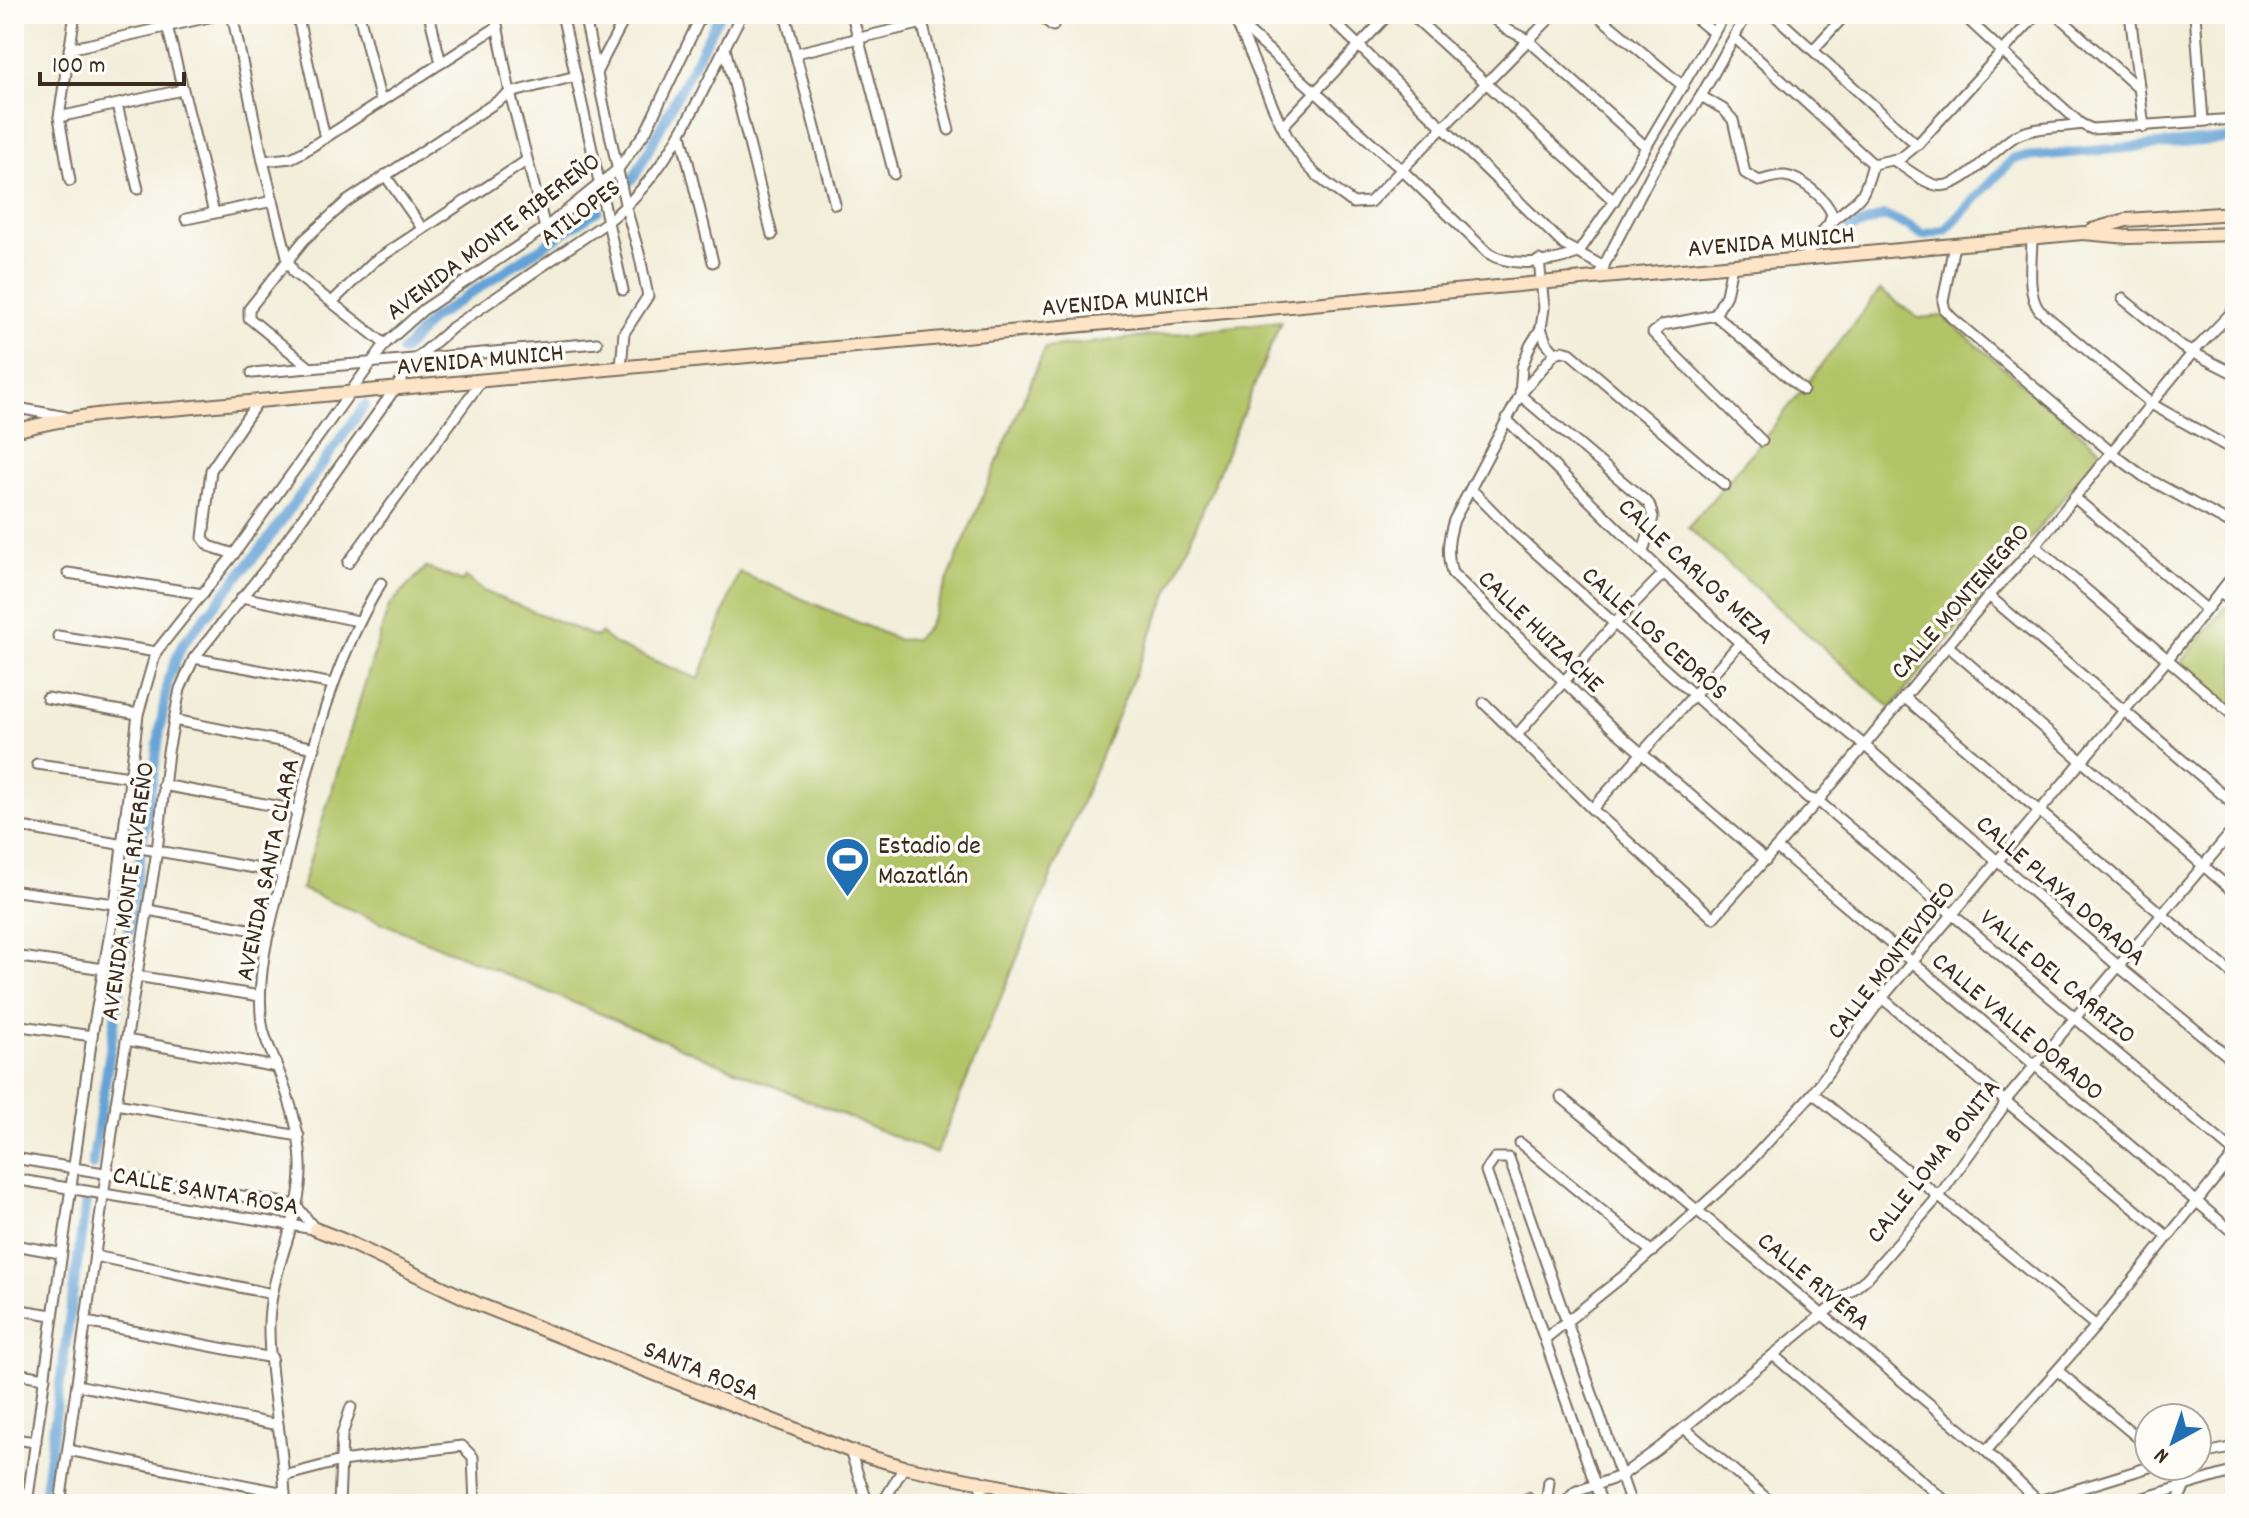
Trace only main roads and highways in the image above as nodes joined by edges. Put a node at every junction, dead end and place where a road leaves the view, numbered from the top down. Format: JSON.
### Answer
{"nodes":[{"id":1,"x":2235,"y":213,"type":"edge"},
{"id":2,"x":2083,"y":233,"type":"junction"},
{"id":3,"x":2235,"y":234,"type":"edge"},
{"id":4,"x":14,"y":431,"type":"edge"},
{"id":5,"x":315,"y":1229,"type":"road end"},
{"id":6,"x":1072,"y":1502,"type":"edge"},
{"id":7,"x":1087,"y":1504,"type":"edge"}],
"edges":[{"from":1,"to":2,"type":"main road"},
{"from":2,"to":3,"type":"main road"},
{"from":2,"to":4,"type":"main road","name":"AVENIDA MUNICH"},
{"from":5,"to":6,"type":"main road","name":"SANTA ROSA"},
{"from":6,"to":7,"type":"main road","name":"SANTA ROSA"}]}
